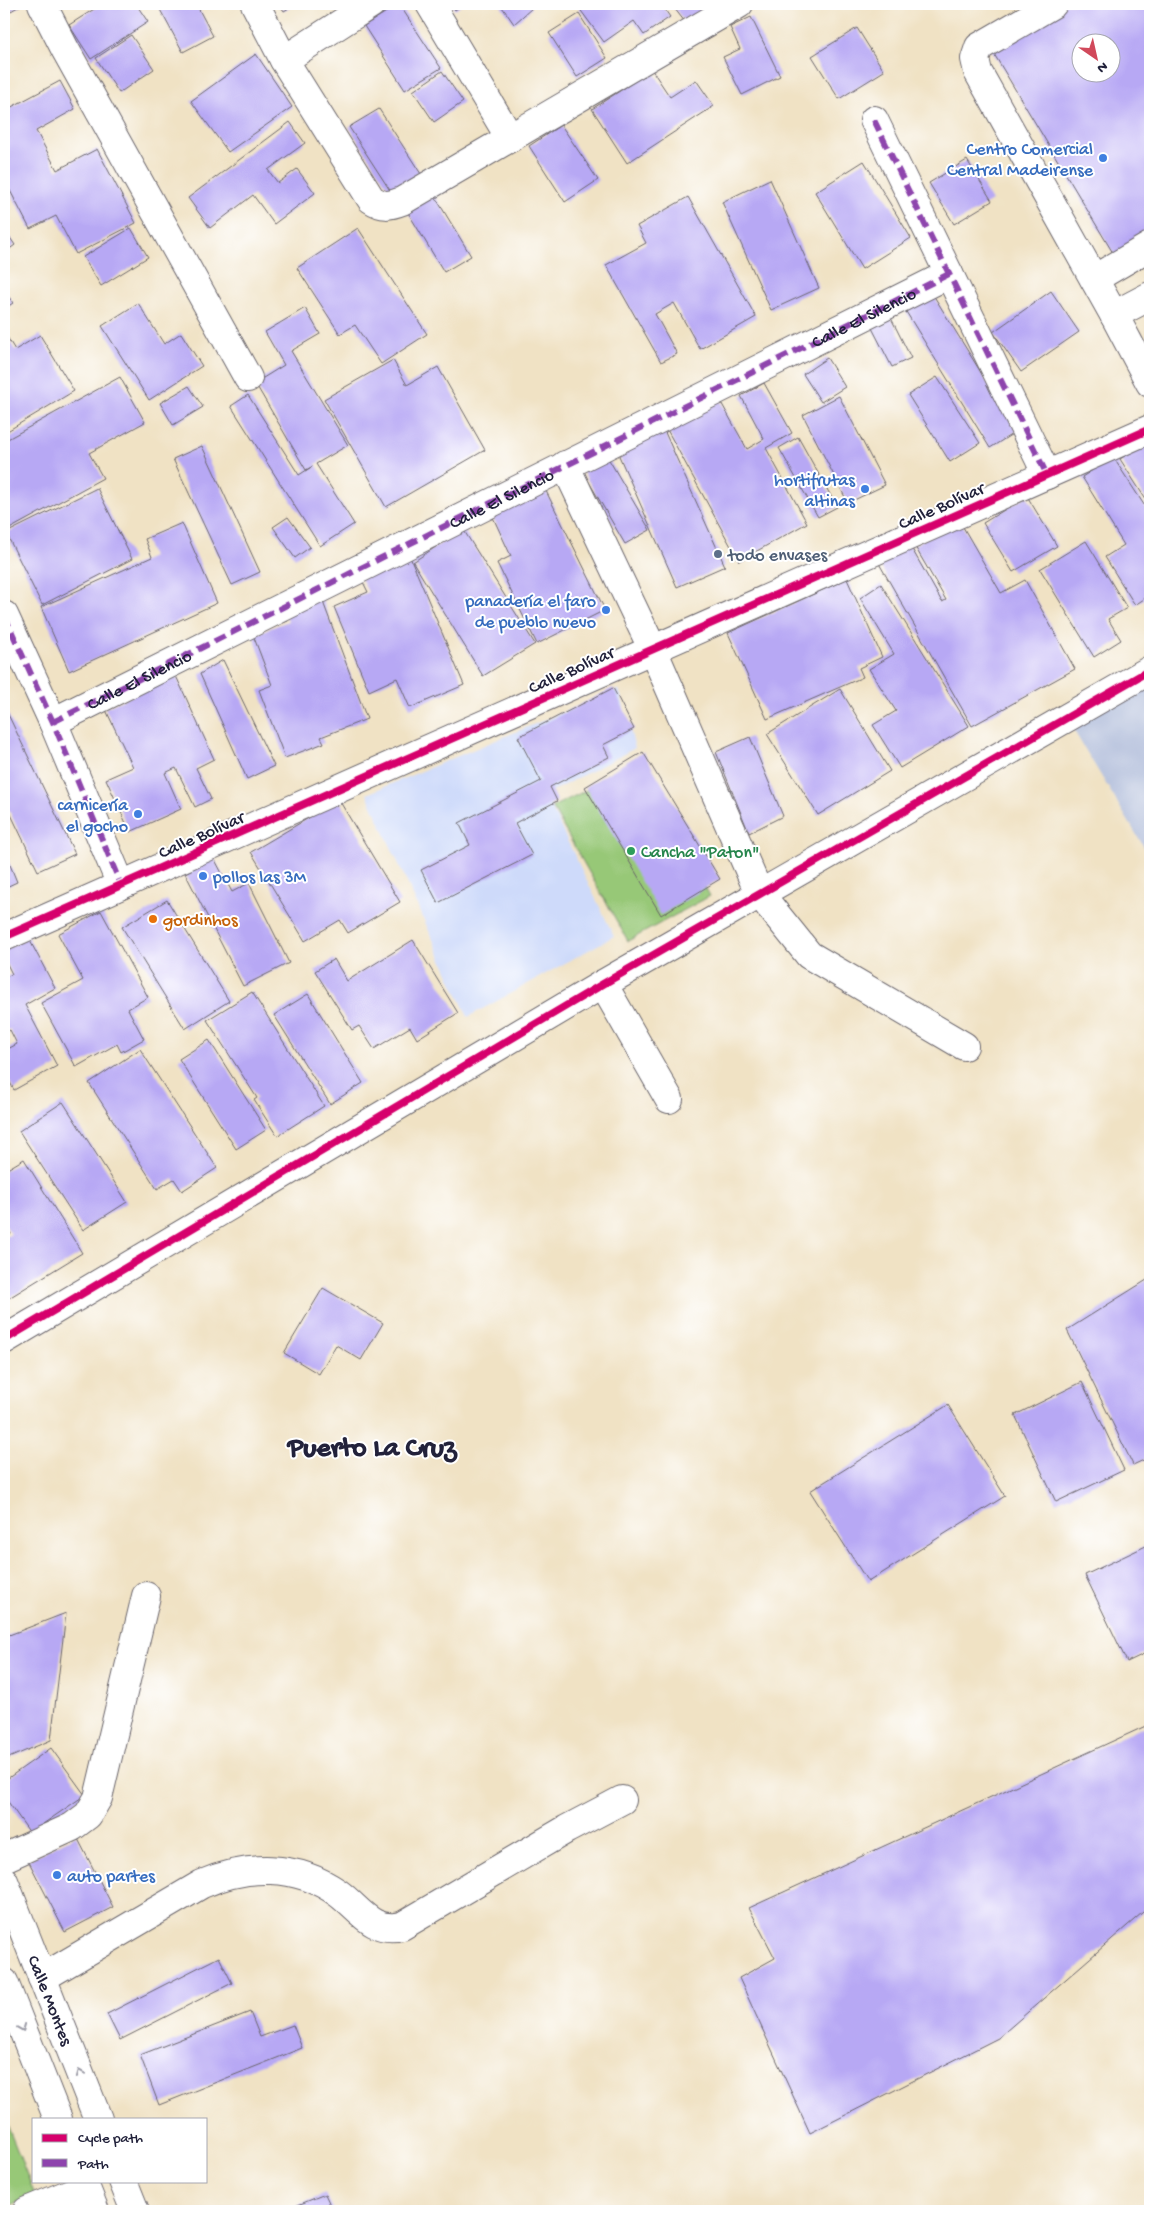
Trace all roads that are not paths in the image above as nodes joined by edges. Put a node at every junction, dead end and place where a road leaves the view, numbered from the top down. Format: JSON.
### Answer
{"nodes":[{"id":1,"x":255,"y":4,"type":"edge"},
{"id":2,"x":370,"y":4,"type":"edge"},
{"id":3,"x":430,"y":4,"type":"edge"},
{"id":4,"x":739,"y":4,"type":"edge"},
{"id":5,"x":1053,"y":4,"type":"edge"},
{"id":6,"x":49,"y":7,"type":"edge"},
{"id":7,"x":284,"y":60,"type":"junction"},
{"id":8,"x":874,"y":120,"type":"dead end"},
{"id":9,"x":510,"y":138,"type":"junction"},
{"id":10,"x":1150,"y":246,"type":"edge"},
{"id":11,"x":949,"y":274,"type":"junction"},
{"id":12,"x":1094,"y":279,"type":"junction"},
{"id":13,"x":1150,"y":296,"type":"edge"},
{"id":14,"x":1114,"y":315,"type":"junction"},
{"id":15,"x":248,"y":378,"type":"dead end"},
{"id":16,"x":1150,"y":383,"type":"edge"},
{"id":17,"x":1150,"y":429,"type":"edge"},
{"id":18,"x":565,"y":465,"type":"junction"},
{"id":19,"x":1047,"y":475,"type":"junction"},
{"id":20,"x":4,"y":615,"type":"edge"},
{"id":21,"x":653,"y":650,"type":"junction"},
{"id":22,"x":1150,"y":670,"type":"edge"},
{"id":23,"x":54,"y":722,"type":"junction"},
{"id":24,"x":121,"y":886,"type":"junction"},
{"id":25,"x":759,"y":893,"type":"junction"},
{"id":26,"x":4,"y":937,"type":"edge"},
{"id":27,"x":603,"y":984,"type":"junction"},
{"id":28,"x":964,"y":1046,"type":"dead end"},
{"id":29,"x":669,"y":1099,"type":"dead end"},
{"id":30,"x":4,"y":1340,"type":"edge"},
{"id":31,"x":146,"y":1596,"type":"dead end"},
{"id":32,"x":622,"y":1800,"type":"dead end"},
{"id":33,"x":4,"y":1858,"type":"edge"},
{"id":34,"x":4,"y":1881,"type":"edge"},
{"id":35,"x":42,"y":1978,"type":"junction"},
{"id":36,"x":4,"y":1982,"type":"edge"},
{"id":37,"x":58,"y":2118,"type":"edge"},
{"id":38,"x":98,"y":2118,"type":"edge"},
{"id":39,"x":123,"y":2182,"type":"edge"},
{"id":40,"x":88,"y":2193,"type":"edge"},
{"id":41,"x":27,"y":2211,"type":"edge"},
{"id":42,"x":135,"y":2211,"type":"edge"}],
"edges":[{"from":1,"to":7,"type":"street"},
{"from":2,"to":7,"type":"street"},
{"from":3,"to":9,"type":"street"},
{"from":4,"to":9,"type":"street"},
{"from":5,"to":12,"type":"street"},
{"from":6,"to":15,"type":"street"},
{"from":7,"to":9,"type":"street"},
{"from":8,"to":11,"type":"street"},
{"from":10,"to":12,"type":"street"},
{"from":11,"to":18,"type":"street","name":"Calle El Silencio"},
{"from":11,"to":19,"type":"street"},
{"from":12,"to":14,"type":"street"},
{"from":13,"to":14,"type":"street"},
{"from":14,"to":16,"type":"street"},
{"from":17,"to":19,"type":"street","name":"Calle Bolívar"},
{"from":18,"to":21,"type":"street"},
{"from":18,"to":23,"type":"street","name":"Calle El Silencio"},
{"from":19,"to":21,"type":"street","name":"Calle Bolívar"},
{"from":20,"to":23,"type":"street"},
{"from":21,"to":24,"type":"street","name":"Calle Bolívar"},
{"from":21,"to":25,"type":"street"},
{"from":22,"to":25,"type":"street"},
{"from":23,"to":24,"type":"street"},
{"from":24,"to":26,"type":"street","name":"Calle Bolívar"},
{"from":25,"to":27,"type":"street"},
{"from":25,"to":28,"type":"street"},
{"from":27,"to":29,"type":"street"},
{"from":27,"to":30,"type":"street"},
{"from":31,"to":33,"type":"street"},
{"from":32,"to":35,"type":"street"},
{"from":34,"to":35,"type":"street","name":"Calle Montes"},
{"from":38,"to":35,"type":"street","name":"Calle Montes","one_way":true},
{"from":36,"to":37,"type":"street","one_way":true},
{"from":39,"to":42,"type":"street"},
{"from":40,"to":41,"type":"street"}]}
